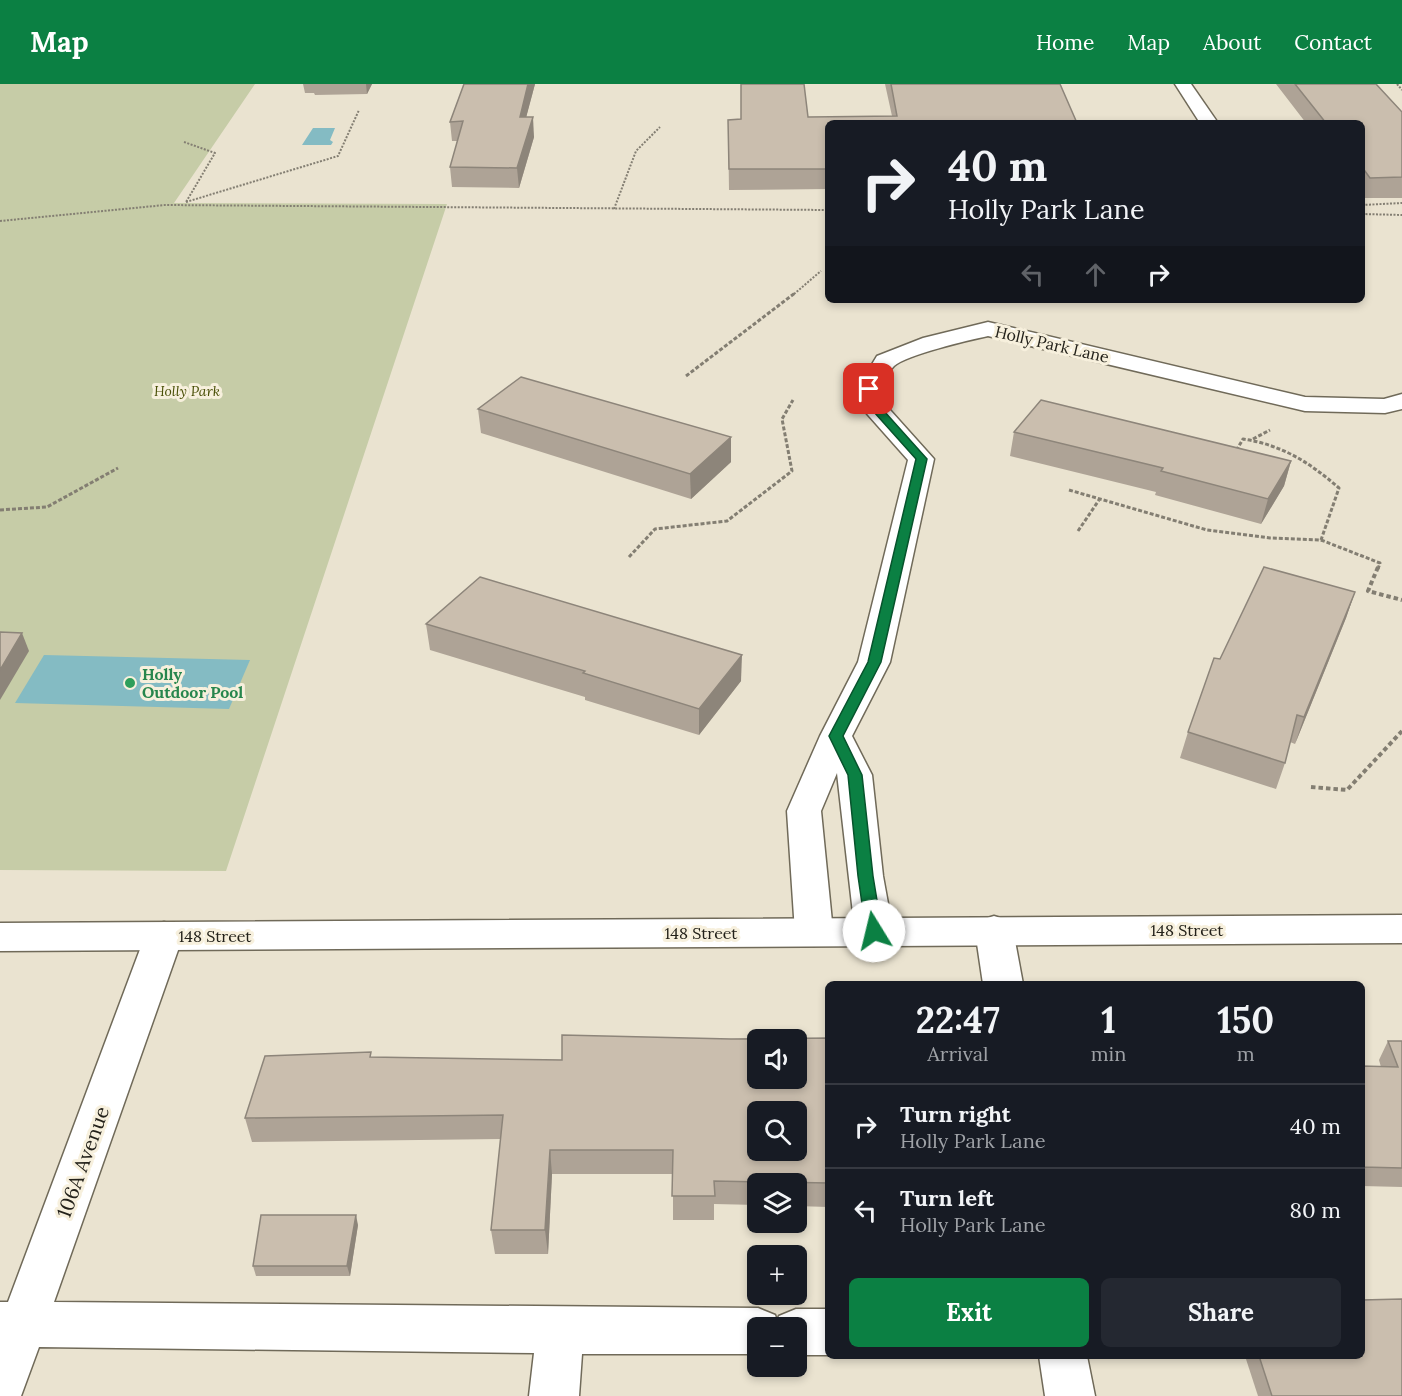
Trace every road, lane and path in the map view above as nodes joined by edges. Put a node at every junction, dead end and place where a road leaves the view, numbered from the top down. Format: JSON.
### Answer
{"nodes":[{"id":1,"x":1183,"y":84,"type":"edge"},
{"id":2,"x":1397,"y":84,"type":"edge"},
{"id":3,"x":1402,"y":90,"type":"edge"},
{"id":4,"x":359,"y":110,"type":"dead end"},
{"id":5,"x":1207,"y":120,"type":"edge"},
{"id":6,"x":660,"y":127,"type":"dead end"},
{"id":7,"x":184,"y":142,"type":"dead end"},
{"id":8,"x":185,"y":203,"type":"junction"},
{"id":9,"x":1402,"y":203,"type":"edge"},
{"id":10,"x":1365,"y":205,"type":"edge"},
{"id":11,"x":614,"y":209,"type":"junction"},
{"id":12,"x":825,"y":210,"type":"edge"},
{"id":13,"x":1365,"y":214,"type":"edge"},
{"id":14,"x":1402,"y":215,"type":"edge"},
{"id":15,"x":0,"y":221,"type":"edge"},
{"id":16,"x":820,"y":271,"type":"dead end"},
{"id":17,"x":686,"y":376,"type":"dead end"},
{"id":18,"x":793,"y":400,"type":"dead end"},
{"id":19,"x":1402,"y":401,"type":"edge"},
{"id":20,"x":1235,"y":453,"type":"edge"},
{"id":21,"x":118,"y":468,"type":"dead end"},
{"id":22,"x":1069,"y":490,"type":"dead end"},
{"id":23,"x":1099,"y":499,"type":"junction"},
{"id":24,"x":0,"y":510,"type":"edge"},
{"id":25,"x":1078,"y":531,"type":"dead end"},
{"id":26,"x":1321,"y":540,"type":"junction"},
{"id":27,"x":629,"y":557,"type":"dead end"},
{"id":28,"x":1402,"y":600,"type":"edge"},
{"id":29,"x":1402,"y":731,"type":"edge"},
{"id":30,"x":836,"y":736,"type":"junction"},
{"id":31,"x":1311,"y":787,"type":"dead end"},
{"id":32,"x":1402,"y":929,"type":"edge"},
{"id":33,"x":994,"y":930,"type":"junction"},
{"id":34,"x":874,"y":931,"type":"junction"},
{"id":35,"x":814,"y":932,"type":"junction"},
{"id":36,"x":164,"y":936,"type":"junction"},
{"id":37,"x":0,"y":937,"type":"edge"},
{"id":38,"x":1002,"y":981,"type":"edge"},
{"id":39,"x":11,"y":1324,"type":"edge"},
{"id":40,"x":560,"y":1331,"type":"junction"},
{"id":41,"x":747,"y":1331,"type":"edge"},
{"id":42,"x":807,"y":1332,"type":"edge"},
{"id":43,"x":825,"y":1332,"type":"edge"},
{"id":44,"x":1064,"y":1359,"type":"edge"},
{"id":45,"x":0,"y":1387,"type":"edge"},
{"id":46,"x":554,"y":1396,"type":"edge"},
{"id":47,"x":1070,"y":1396,"type":"edge"}],
"edges":[{"from":1,"to":5,"type":"main road"},
{"from":2,"to":3,"type":"path"},
{"from":4,"to":8,"type":"path"},
{"from":6,"to":11,"type":"path"},
{"from":7,"to":8,"type":"path"},
{"from":8,"to":11,"type":"path"},
{"from":8,"to":15,"type":"path"},
{"from":9,"to":10,"type":"path"},
{"from":11,"to":12,"type":"path"},
{"from":13,"to":14,"type":"path"},
{"from":16,"to":17,"type":"path"},
{"from":18,"to":27,"type":"path"},
{"from":19,"to":30,"type":"main road","name":"Holly Park Lane"},
{"from":20,"to":26,"type":"path"},
{"from":21,"to":24,"type":"path"},
{"from":22,"to":23,"type":"path"},
{"from":23,"to":25,"type":"path"},
{"from":23,"to":26,"type":"path"},
{"from":26,"to":28,"type":"path"},
{"from":29,"to":31,"type":"path"},
{"from":30,"to":34,"type":"main road"},
{"from":30,"to":35,"type":"main road","name":"Holly Park Lane"},
{"from":32,"to":33,"type":"main road","name":"148 Street"},
{"from":33,"to":34,"type":"main road","name":"148 Street"},
{"from":33,"to":38,"type":"main road"},
{"from":34,"to":35,"type":"main road","name":"148 Street"},
{"from":35,"to":36,"type":"main road","name":"148 Street"},
{"from":36,"to":37,"type":"main road","name":"148 Street"},
{"from":36,"to":39,"type":"main road","name":"106A Avenue"},
{"from":39,"to":40,"type":"main road"},
{"from":39,"to":45,"type":"main road","name":"106A Avenue"},
{"from":40,"to":41,"type":"main road"},
{"from":40,"to":46,"type":"main road"},
{"from":42,"to":43,"type":"main road"},
{"from":44,"to":47,"type":"main road"}]}
